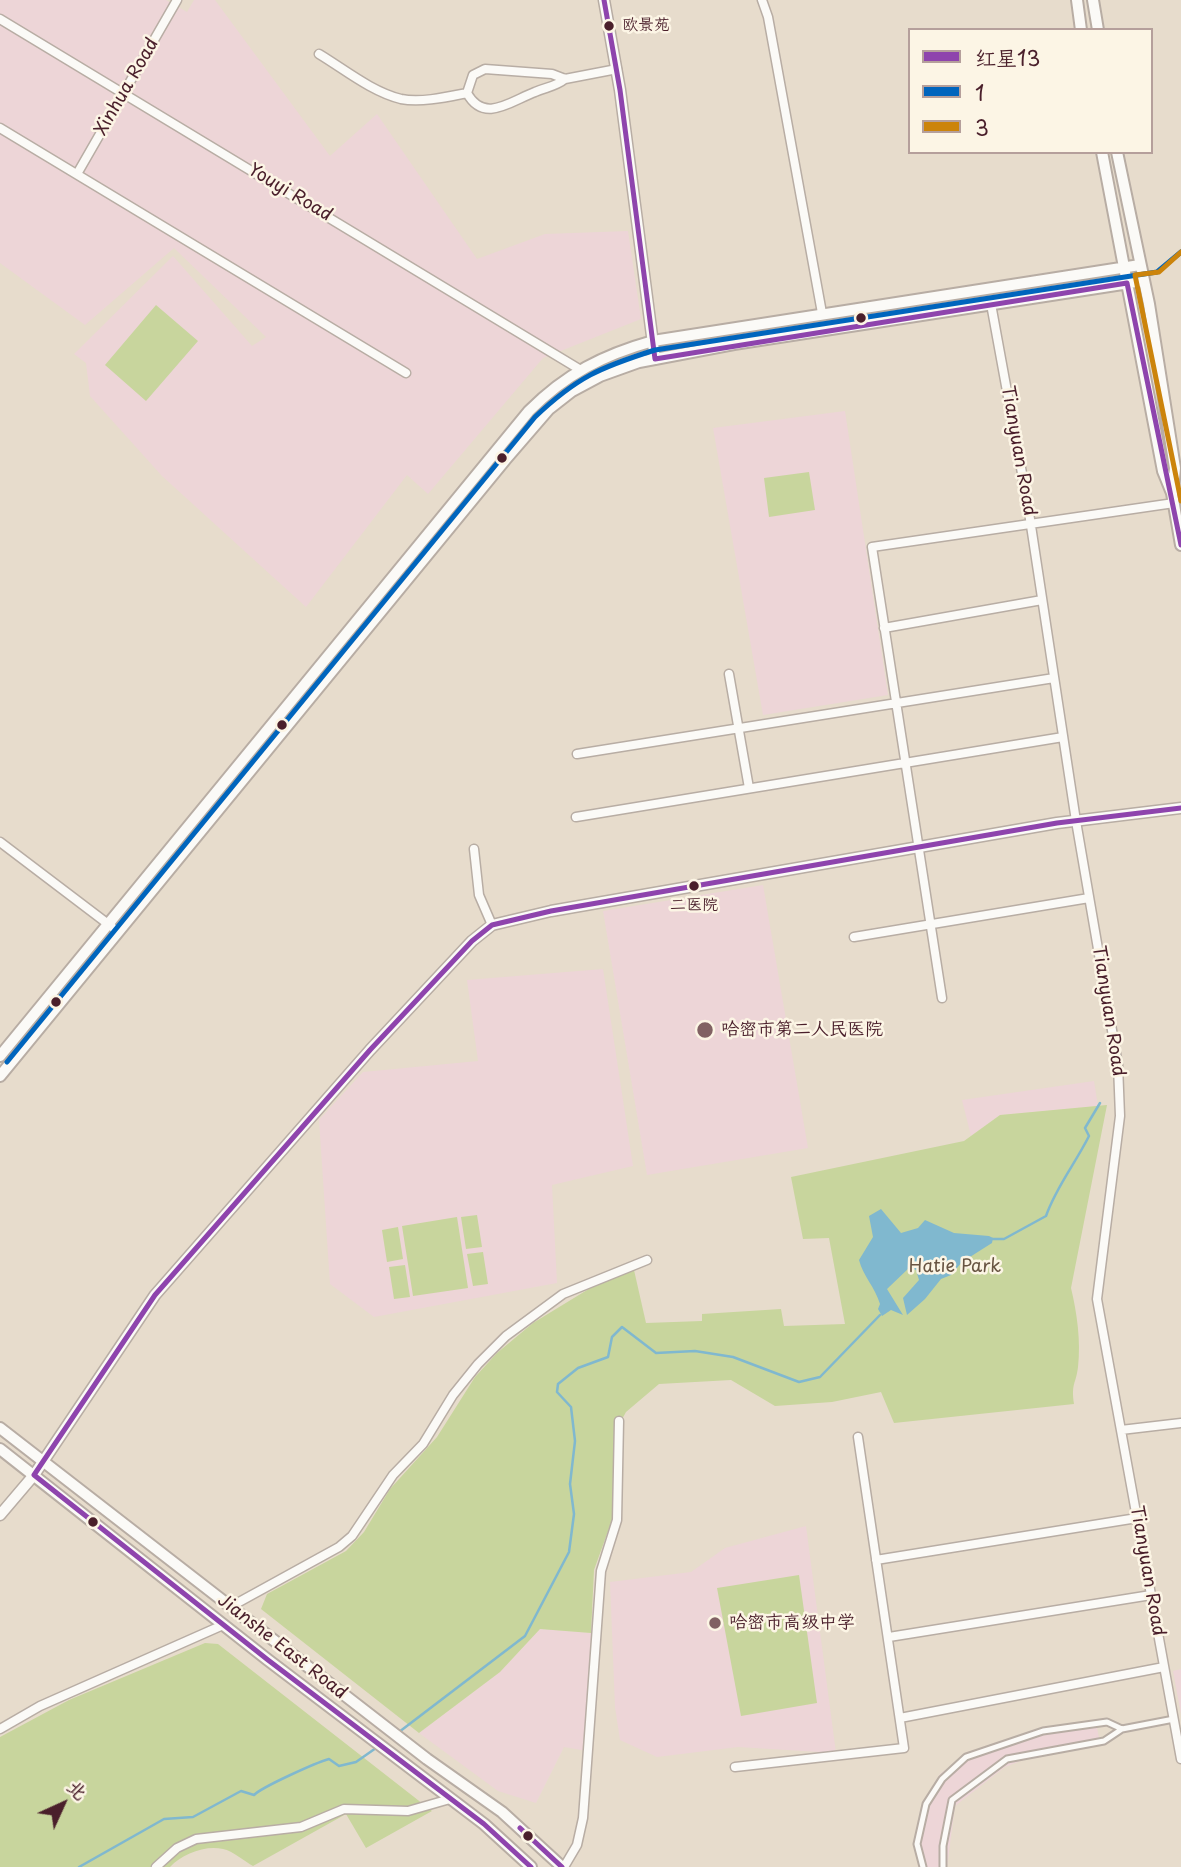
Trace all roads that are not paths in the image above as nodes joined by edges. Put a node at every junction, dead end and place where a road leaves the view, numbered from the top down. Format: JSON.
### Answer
{"nodes":[{"id":1,"x":177,"y":0,"type":"edge"},
{"id":2,"x":604,"y":0,"type":"edge"},
{"id":3,"x":762,"y":0,"type":"edge"},
{"id":4,"x":1077,"y":0,"type":"edge"},
{"id":5,"x":1093,"y":0,"type":"edge"},
{"id":6,"x":0,"y":19,"type":"edge"},
{"id":7,"x":1081,"y":28,"type":"edge"},
{"id":8,"x":1098,"y":28,"type":"edge"},
{"id":9,"x":319,"y":54,"type":"dead end"},
{"id":10,"x":617,"y":69,"type":"junction"},
{"id":11,"x":565,"y":79,"type":"junction"},
{"id":12,"x":124,"y":93,"type":"junction"},
{"id":13,"x":467,"y":93,"type":"junction"},
{"id":14,"x":0,"y":128,"type":"edge"},
{"id":15,"x":1102,"y":154,"type":"edge"},
{"id":16,"x":1117,"y":154,"type":"edge"},
{"id":17,"x":77,"y":174,"type":"junction"},
{"id":18,"x":1140,"y":265,"type":"junction"},
{"id":19,"x":1124,"y":267,"type":"junction"},
{"id":20,"x":1142,"y":281,"type":"junction"},
{"id":21,"x":1127,"y":283,"type":"junction"},
{"id":22,"x":991,"y":304,"type":"junction"},
{"id":23,"x":822,"y":313,"type":"junction"},
{"id":24,"x":653,"y":341,"type":"junction"},
{"id":25,"x":655,"y":359,"type":"junction"},
{"id":26,"x":579,"y":369,"type":"junction"},
{"id":27,"x":406,"y":373,"type":"dead end"},
{"id":28,"x":1173,"y":498,"type":"junction"},
{"id":29,"x":1030,"y":522,"type":"junction"},
{"id":30,"x":1181,"y":545,"type":"edge"},
{"id":31,"x":1042,"y":600,"type":"junction"},
{"id":32,"x":884,"y":628,"type":"junction"},
{"id":33,"x":729,"y":674,"type":"dead end"},
{"id":34,"x":1054,"y":678,"type":"junction"},
{"id":35,"x":896,"y":702,"type":"junction"},
{"id":36,"x":739,"y":727,"type":"junction"},
{"id":37,"x":1063,"y":737,"type":"junction"},
{"id":38,"x":577,"y":754,"type":"dead end"},
{"id":39,"x":905,"y":762,"type":"junction"},
{"id":40,"x":749,"y":788,"type":"junction"},
{"id":41,"x":1181,"y":808,"type":"edge"},
{"id":42,"x":576,"y":817,"type":"dead end"},
{"id":43,"x":1076,"y":821,"type":"junction"},
{"id":44,"x":0,"y":842,"type":"edge"},
{"id":45,"x":919,"y":848,"type":"junction"},
{"id":46,"x":474,"y":849,"type":"dead end"},
{"id":47,"x":1089,"y":898,"type":"junction"},
{"id":48,"x":930,"y":923,"type":"junction"},
{"id":49,"x":108,"y":924,"type":"junction"},
{"id":50,"x":492,"y":925,"type":"junction"},
{"id":51,"x":118,"y":932,"type":"junction"},
{"id":52,"x":854,"y":937,"type":"dead end"},
{"id":53,"x":942,"y":998,"type":"dead end"},
{"id":54,"x":0,"y":1056,"type":"edge"},
{"id":55,"x":0,"y":1076,"type":"edge"},
{"id":56,"x":647,"y":1261,"type":"dead end"},
{"id":57,"x":620,"y":1421,"type":"dead end"},
{"id":58,"x":1181,"y":1423,"type":"edge"},
{"id":59,"x":0,"y":1428,"type":"edge"},
{"id":60,"x":1121,"y":1430,"type":"junction"},
{"id":61,"x":858,"y":1437,"type":"dead end"},
{"id":62,"x":0,"y":1449,"type":"edge"},
{"id":63,"x":43,"y":1462,"type":"junction"},
{"id":64,"x":34,"y":1475,"type":"junction"},
{"id":65,"x":0,"y":1515,"type":"edge"},
{"id":66,"x":1137,"y":1518,"type":"junction"},
{"id":67,"x":876,"y":1560,"type":"dead end"},
{"id":68,"x":1151,"y":1595,"type":"junction"},
{"id":69,"x":230,"y":1607,"type":"junction"},
{"id":70,"x":223,"y":1625,"type":"junction"},
{"id":71,"x":889,"y":1637,"type":"junction"},
{"id":72,"x":1164,"y":1667,"type":"junction"},
{"id":73,"x":900,"y":1718,"type":"junction"},
{"id":74,"x":1174,"y":1720,"type":"junction"},
{"id":75,"x":0,"y":1729,"type":"edge"},
{"id":76,"x":1122,"y":1729,"type":"junction"},
{"id":77,"x":1181,"y":1759,"type":"edge"},
{"id":78,"x":735,"y":1767,"type":"dead end"},
{"id":79,"x":450,"y":1799,"type":"junction"},
{"id":80,"x":156,"y":1867,"type":"edge"},
{"id":81,"x":531,"y":1867,"type":"edge"},
{"id":82,"x":563,"y":1867,"type":"edge"},
{"id":83,"x":923,"y":1867,"type":"edge"},
{"id":84,"x":943,"y":1867,"type":"edge"}],
"edges":[{"from":1,"to":12,"type":"street","name":"Xinhua Road"},
{"from":2,"to":10,"type":"street"},
{"from":3,"to":23,"type":"street"},
{"from":4,"to":7,"type":"main road"},
{"from":5,"to":8,"type":"main road"},
{"from":6,"to":12,"type":"street","name":"Youyi Road"},
{"from":9,"to":13,"type":"street"},
{"from":10,"to":11,"type":"street"},
{"from":10,"to":24,"type":"street"},
{"from":11,"to":13,"type":"street"},
{"from":11,"to":13,"type":"street"},
{"from":12,"to":17,"type":"street","name":"Xinhua Road"},
{"from":12,"to":26,"type":"street","name":"Youyi Road"},
{"from":14,"to":17,"type":"street"},
{"from":15,"to":19,"type":"main road"},
{"from":16,"to":18,"type":"main road"},
{"from":17,"to":27,"type":"street"},
{"from":18,"to":19,"type":"main road"},
{"from":18,"to":20,"type":"main road"},
{"from":19,"to":21,"type":"main road"},
{"from":19,"to":23,"type":"main road"},
{"from":20,"to":21,"type":"main road"},
{"from":20,"to":28,"type":"main road"},
{"from":21,"to":22,"type":"main road"},
{"from":21,"to":28,"type":"main road"},
{"from":22,"to":25,"type":"main road"},
{"from":22,"to":29,"type":"street","name":"Tianyuan Road"},
{"from":23,"to":24,"type":"main road"},
{"from":24,"to":25,"type":"street"},
{"from":24,"to":26,"type":"main road"},
{"from":25,"to":51,"type":"main road"},
{"from":26,"to":49,"type":"main road"},
{"from":28,"to":29,"type":"street"},
{"from":28,"to":30,"type":"main road"},
{"from":29,"to":31,"type":"street","name":"Tianyuan Road"},
{"from":29,"to":32,"type":"street"},
{"from":31,"to":32,"type":"street"},
{"from":31,"to":34,"type":"street","name":"Tianyuan Road"},
{"from":32,"to":35,"type":"street"},
{"from":33,"to":36,"type":"street"},
{"from":34,"to":35,"type":"street"},
{"from":34,"to":37,"type":"street","name":"Tianyuan Road"},
{"from":35,"to":36,"type":"street"},
{"from":35,"to":39,"type":"street"},
{"from":36,"to":38,"type":"street"},
{"from":36,"to":40,"type":"street"},
{"from":37,"to":39,"type":"street"},
{"from":37,"to":43,"type":"street","name":"Tianyuan Road"},
{"from":39,"to":40,"type":"street"},
{"from":39,"to":45,"type":"street"},
{"from":40,"to":42,"type":"street"},
{"from":41,"to":43,"type":"street"},
{"from":43,"to":45,"type":"street"},
{"from":43,"to":47,"type":"street","name":"Tianyuan Road"},
{"from":44,"to":49,"type":"street"},
{"from":45,"to":48,"type":"street"},
{"from":45,"to":50,"type":"street"},
{"from":46,"to":50,"type":"street"},
{"from":47,"to":48,"type":"street"},
{"from":47,"to":60,"type":"street","name":"Tianyuan Road"},
{"from":48,"to":52,"type":"street"},
{"from":48,"to":53,"type":"street"},
{"from":49,"to":51,"type":"street"},
{"from":49,"to":54,"type":"main road"},
{"from":50,"to":63,"type":"street"},
{"from":51,"to":55,"type":"main road"},
{"from":56,"to":69,"type":"street"},
{"from":57,"to":82,"type":"street"},
{"from":58,"to":60,"type":"street"},
{"from":59,"to":63,"type":"main road","name":"Jianshe East Road"},
{"from":60,"to":66,"type":"street","name":"Tianyuan Road"},
{"from":61,"to":71,"type":"street"},
{"from":62,"to":64,"type":"main road","name":"Jianshe East Road"},
{"from":63,"to":64,"type":"street"},
{"from":63,"to":69,"type":"main road","name":"Jianshe East Road"},
{"from":64,"to":65,"type":"street"},
{"from":64,"to":70,"type":"main road","name":"Jianshe East Road"},
{"from":66,"to":67,"type":"street"},
{"from":66,"to":68,"type":"street","name":"Tianyuan Road"},
{"from":68,"to":71,"type":"street"},
{"from":68,"to":72,"type":"street","name":"Tianyuan Road"},
{"from":69,"to":82,"type":"main road","name":"Jianshe East Road"},
{"from":70,"to":75,"type":"street"},
{"from":70,"to":79,"type":"main road","name":"Jianshe East Road"},
{"from":71,"to":73,"type":"street"},
{"from":72,"to":73,"type":"street"},
{"from":72,"to":74,"type":"street","name":"Tianyuan Road"},
{"from":73,"to":78,"type":"street"},
{"from":74,"to":76,"type":"street"},
{"from":74,"to":77,"type":"street","name":"Tianyuan Road"},
{"from":76,"to":83,"type":"street"},
{"from":76,"to":84,"type":"street"},
{"from":79,"to":80,"type":"street"},
{"from":79,"to":81,"type":"main road","name":"Jianshe East Road"}]}
